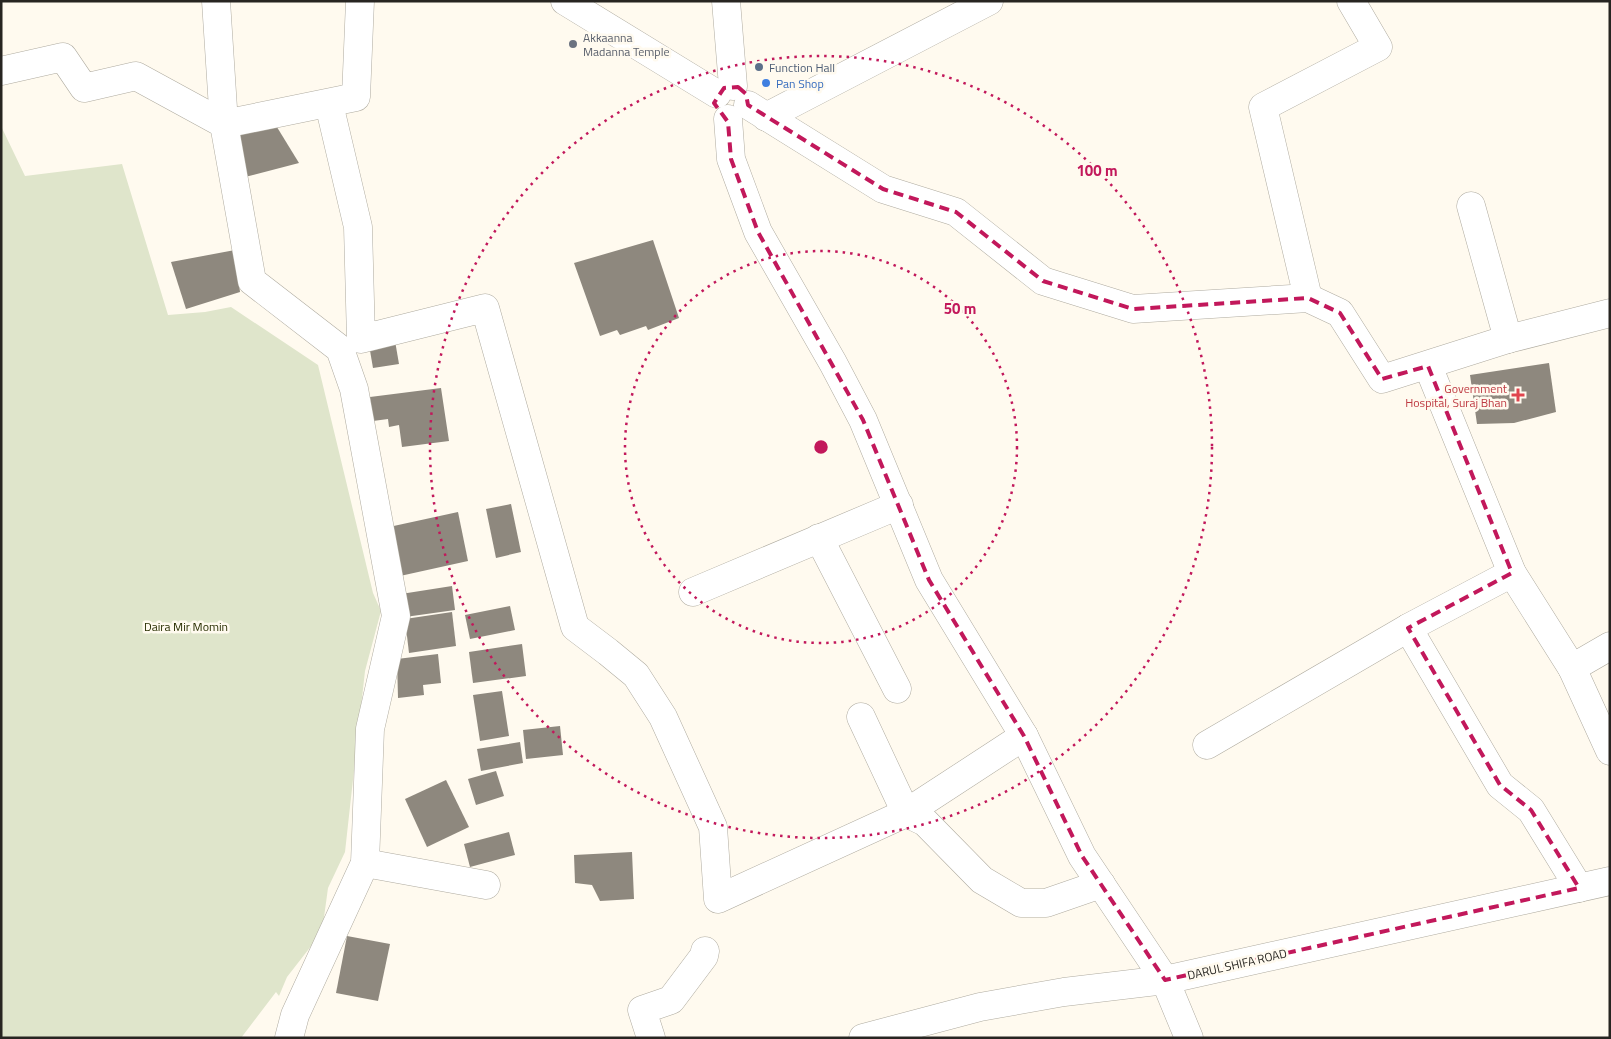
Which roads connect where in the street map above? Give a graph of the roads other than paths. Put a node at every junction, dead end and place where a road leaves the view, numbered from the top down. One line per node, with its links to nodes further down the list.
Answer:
1 (216, 1): 10 (main road)
2 (360, 1): 8 (main road)
3 (565, 1): 9 (main road)
4 (726, 1): 9 (main road)
5 (989, 1): 9 (main road)
6 (1351, 1): 12 (main road)
7 (1, 71): 10 (main road)
8 (329, 104): 10 (main road); 15 (main road)
9 (738, 104): 12 (main road); 17 (main road)
10 (224, 124): 15 (main road)
11 (1471, 206): 14 (main road)
12 (1308, 298): 16 (main road)
13 (1610, 313): 14 (main road)
14 (1508, 339): 16 (main road)
15 (350, 344): 29 (main road); 30 (main road)
16 (1428, 366): 19 (main road)
17 (899, 505): 18 (main road); 26 (main road)
18 (819, 538): 20 (main road); 24 (main road)
19 (1512, 573): 21 (main road); 23 (main road)
20 (693, 592)
21 (1408, 628): 27 (main road); 34 (main road)
22 (1610, 646): 23 (main road)
23 (1572, 668): 28 (main road)
24 (897, 689)
25 (862, 717): 29 (main road)
26 (1024, 736): 29 (main road); 32 (main road)
27 (1207, 744)
28 (1610, 751)
29 (906, 814): 32 (main road)
30 (365, 863): 33 (main road); 38 (main road)
31 (1610, 881): 34 (main road, DARUL SHIFA ROAD)
32 (1101, 884): 36 (main road)
33 (486, 885)
34 (1579, 888): 36 (main road, DARUL SHIFA ROAD)
35 (705, 951): 39 (main road)
36 (1165, 980): 37 (main road, DARUL SHIFA ROAD); 41 (main road)
37 (896, 1034): 40 (main road, DARUL SHIFA ROAD)
38 (289, 1038)
39 (652, 1038)
40 (863, 1038)
41 (1189, 1038)

